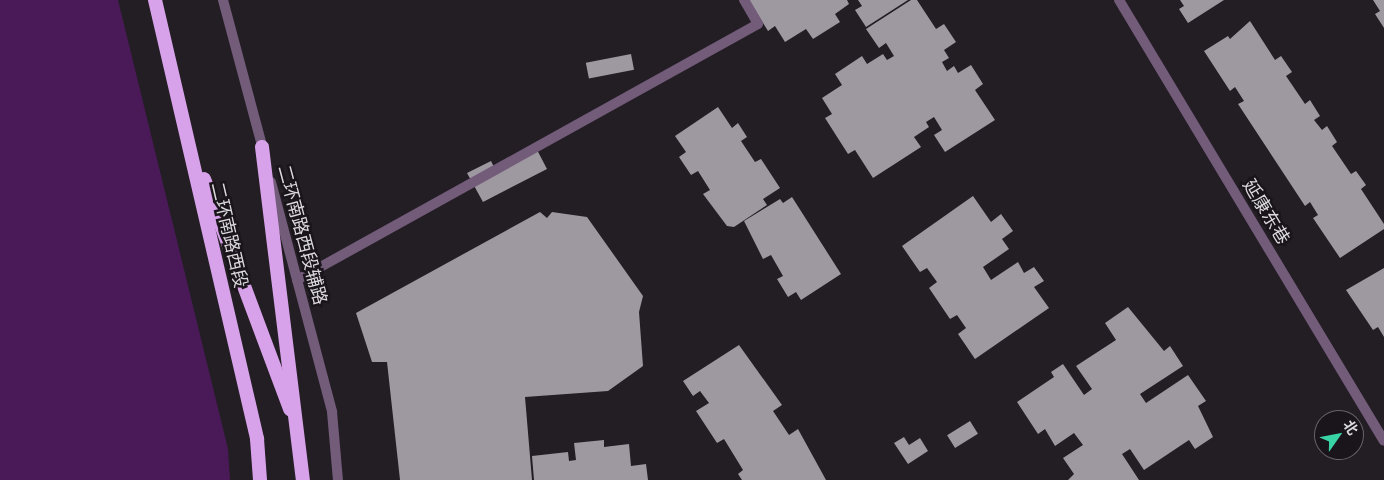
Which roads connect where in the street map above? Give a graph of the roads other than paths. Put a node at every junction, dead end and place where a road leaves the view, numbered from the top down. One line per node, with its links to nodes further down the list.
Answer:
1 (155, 0): 5 (highway, 二环南路西段)
2 (223, 0): 6 (street, 二环南路西段辅路)
3 (744, 0): 7 (street)
4 (1119, 0): 9 (street, 延康东巷)
5 (184, 126): 8 (highway); 10 (highway, 二环南路西段)
6 (262, 147): 7 (street, 二环南路西段辅路); 8 (highway)
7 (297, 280): 12 (street, 二环南路西段辅路)
8 (298, 431): 11 (highway)
9 (1384, 442)
10 (260, 480)
11 (303, 480)
12 (338, 480)

